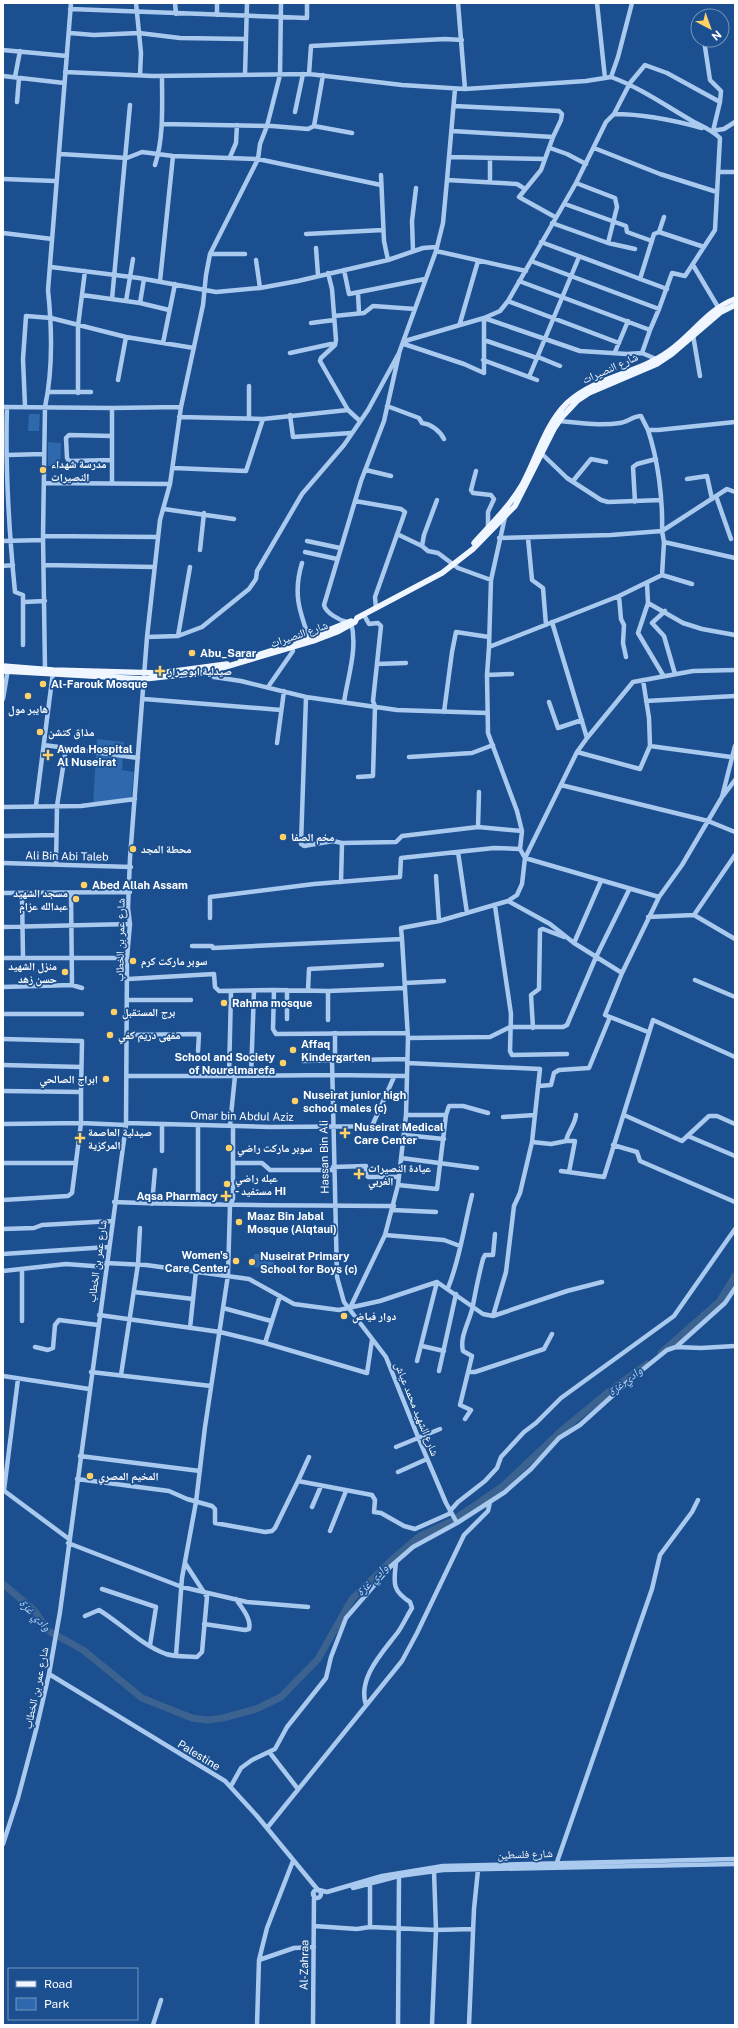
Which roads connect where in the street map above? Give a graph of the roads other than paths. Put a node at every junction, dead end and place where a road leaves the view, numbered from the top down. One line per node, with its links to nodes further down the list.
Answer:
1 (71, 3): 11 (street)
2 (136, 3): 12 (street)
3 (175, 3): 13 (street)
4 (217, 3): 14 (street)
5 (247, 3): 15 (street)
6 (281, 3): 16 (street, شارع عمر بن الخطاب)
7 (307, 3): 16 (street)
8 (458, 3): 20 (street)
9 (597, 3): 36 (street)
10 (632, 3): 35 (street)
11 (70, 9): 12 (street); 17 (street)
12 (136, 13): 13 (street); 18 (street)
13 (176, 14): 14 (street)
14 (217, 15): 15 (street)
15 (246, 16): 16 (street); 19 (street)
16 (280, 17): 30 (street, شارع عمر بن الخطاب)
17 (70, 33): 18 (street); 24 (street)
18 (139, 33): 19 (street); 28 (street)
19 (245, 39): 29 (street)
20 (462, 40): 27 (street); 40 (street)
21 (705, 48): 42 (street)
22 (3, 50): 23 (street)
23 (20, 51): 24 (street); 34 (street)
24 (66, 56): 25 (street)
25 (65, 72): 28 (street); 37 (street)
26 (303, 74): 27 (street); 30 (street); 45 (street)
27 (309, 74): 31 (street)
28 (140, 75): 33 (street)
29 (245, 75): 30 (street); 33 (street)
30 (280, 75): 50 (street, شارع عمر بن الخطاب)
31 (323, 75): 39 (street); 51 (street)
32 (3, 76): 34 (street)
33 (162, 76): 48 (street)
34 (17, 77): 37 (street); 41 (street)
35 (611, 77): 36 (street); 38 (street)
36 (605, 78): 40 (street)
37 (64, 83): 59 (street)
38 (630, 83): 42 (street); 46 (street); 53 (street)
39 (455, 88): 40 (street); 44 (street)
40 (465, 89)
41 (17, 102)
42 (720, 102): 53 (street)
43 (130, 104): 63 (street)
44 (454, 106): 52 (street); 55 (street)
45 (294, 112)
46 (614, 114): 53 (street); 57 (street)
47 (735, 122): 53 (street)
48 (162, 124): 49 (street); 58 (street)
49 (236, 125): 50 (street); 61 (street)
50 (268, 126): 51 (street); 65 (street, شارع عمر بن الخطاب)
51 (314, 126): 54 (street)
52 (452, 131): 55 (street); 62 (street)
53 (713, 131): 69 (street)
54 (352, 133)
55 (553, 137): 56 (street)
56 (550, 148): 66 (street); 67 (street)
57 (594, 148): 67 (street); 80 (street)
58 (159, 153): 60 (street); 63 (street); 68 (street)
59 (60, 154): 63 (street); 74 (street)
60 (173, 156): 61 (street); 121 (street)
61 (230, 157): 65 (street)
62 (450, 157): 64 (street); 73 (street)
63 (127, 158): 113 (street)
64 (490, 158): 66 (street); 75 (street)
65 (258, 159): 77 (street); 99 (street, شارع عمر بن الخطاب)
66 (544, 159): 79 (street)
67 (586, 164): 76 (street)
68 (155, 165)
69 (719, 172): 70 (street); 80 (street)
70 (735, 172)
71 (380, 175): 77 (street)
72 (3, 179): 74 (street)
73 (447, 180): 75 (street); 96 (street)
74 (55, 181): 90 (street)
75 (490, 182): 79 (street)
76 (576, 183): 81 (street); 84 (street)
77 (381, 186): 86 (street)
78 (416, 188): 98 (street)
79 (525, 189): 83 (street)
80 (717, 192): 94 (street)
81 (565, 204): 83 (street); 84 (street)
82 (664, 217): 87 (street)
83 (555, 218): 85 (street)
84 (614, 222): 91 (street); 93 (street)
85 (552, 223): 92 (street); 93 (street)
86 (383, 230): 89 (street); 104 (street)
87 (659, 232): 91 (street); 94 (street)
88 (3, 233): 90 (street)
89 (306, 234)
90 (52, 239): 108 (street)
91 (652, 241): 119 (street)
92 (541, 242): 101 (street); 106 (street)
93 (608, 243): 97 (street)
94 (704, 247): 107 (street)
95 (316, 248): 114 (street)
96 (436, 249): 98 (street); 105 (street); 118 (street)
97 (635, 249)
98 (413, 251): 104 (street)
99 (210, 254): 100 (street); 124 (street, شارع عمر بن الخطاب)
100 (244, 254)
101 (579, 257): 116 (street); 119 (street)
102 (133, 259): 115 (street)
103 (256, 260): 123 (street)
104 (388, 260): 109 (street)
105 (478, 261): 111 (street); 146 (street)
106 (531, 261): 111 (street); 116 (street)
107 (693, 265): 125 (street); 135 (street)
108 (51, 267): 110 (street); 140 (street)
109 (344, 270): 112 (street); 126 (street)
110 (85, 271): 113 (street); 127 (street)
111 (526, 271): 120 (street)
112 (328, 273): 114 (street); 141 (street)
113 (116, 274): 115 (street); 130 (street)
114 (318, 276): 123 (street)
115 (130, 277): 117 (street); 131 (street)
116 (570, 277): 128 (street); 137 (street)
117 (144, 279): 121 (street); 133 (street)
118 (425, 279): 126 (street); 136 (street)
119 (640, 280): 125 (street)
120 (519, 281): 128 (street); 132 (street)
121 (160, 282): 122 (street)
122 (175, 284): 124 (street); 138 (street)
123 (260, 288): 124 (street)
124 (204, 289): 157 (street, شارع عمر بن الخطاب)
125 (667, 289): 137 (street)
126 (358, 293): 139 (street)
127 (82, 295): 130 (street); 147 (street)
128 (561, 297): 143 (street); 144 (street)
129 (735, 299): 135 (main road, شارع النصيرات)
130 (112, 300): 131 (street)
131 (126, 301): 133 (street)
132 (508, 301): 142 (street); 143 (street)
133 (140, 303): 138 (street)
134 (735, 305): 149 (main road, شارع النصيرات)
135 (718, 307): 163 (main road, شارع النصيرات)
136 (415, 309): 139 (street); 153 (street)
137 (659, 309): 148 (street)
138 (169, 310): 154 (street)
139 (359, 313): 141 (street)
140 (51, 318): 147 (street); 171 (street); 174 (street)
141 (334, 318): 145 (street); 156 (street)
142 (484, 318): 146 (street); 151 (street); 152 (street)
143 (553, 318): 151 (street); 155 (street)
144 (628, 321): 148 (street); 155 (street)
145 (311, 323)
146 (460, 323): 153 (street)
147 (78, 326): 150 (street); 173 (street)
148 (650, 330): 161 (street)
149 (693, 335): 166 (street); 186 (main road, شارع النصيرات)
150 (126, 337): 154 (street); 168 (street)
151 (544, 339): 158 (street); 162 (street)
152 (484, 340): 162 (street); 164 (street)
153 (404, 342): 160 (street); 164 (street)
154 (163, 343): 157 (street)
155 (619, 343): 158 (street)
156 (335, 345): 159 (street); 180 (street)
157 (194, 348): 178 (street, شارع عمر بن الخطاب)
158 (616, 352): 161 (street)
159 (290, 353)
160 (399, 353): 175 (street); 185 (street)
161 (642, 353): 163 (street)
162 (537, 358): 165 (street); 167 (street)
163 (656, 359): 220 (main road, شارع النصيرات)
164 (483, 360): 167 (street)
165 (560, 366)
166 (700, 376)
167 (529, 377): 169 (street)
168 (118, 380)
169 (537, 380)
170 (249, 386): 183 (street)
171 (48, 392): 173 (street); 177 (street)
172 (91, 392): 173 (street)
173 (78, 393)
174 (25, 406): 176 (street); 177 (street)
175 (387, 406): 192 (street); 201 (street)
176 (5, 407): 191 (street)
177 (44, 407): 179 (street); 193 (street)
178 (181, 407): 179 (street); 182 (street, شارع عمر بن الخطاب)
179 (112, 408): 190 (street)
180 (348, 410): 181 (street); 185 (street)
181 (290, 415): 184 (street); 189 (street)
182 (179, 417): 183 (street); 199 (street, شارع عمر بن الخطاب)
183 (248, 418): 184 (street)
184 (263, 419): 199 (street)
185 (360, 420): 189 (street)
186 (559, 421): 188 (street); 194 (main road, شارع النصيرات)
187 (735, 422): 188 (street)
188 (648, 430): 196 (street)
189 (351, 433): 261 (street)
190 (112, 436): 197 (street); 197 (street)
191 (5, 438): 195 (street)
192 (444, 439)
193 (44, 454): 195 (street); 206 (street)
194 (542, 454): 205 (street); 218 (main road, شارع النصيرات)
195 (7, 455): 200 (street)
196 (656, 459): 213 (street); 215 (street)
197 (112, 460): 207 (street)
198 (606, 462): 205 (street)
199 (173, 468): 208 (street, شارع عمر بن الخطاب)
200 (5, 469): 210 (street)
201 (366, 470): 203 (street); 214 (street)
202 (476, 471): 220 (street)
203 (391, 476)
204 (687, 479): 211 (street)
205 (573, 481): 215 (street)
206 (44, 483): 207 (street); 224 (street)
207 (112, 483): 208 (street)
208 (170, 484): 216 (street, شارع عمر بن الخطاب)
209 (735, 492): 211 (street)
210 (6, 496): 228 (street)
211 (714, 498): 221 (street); 227 (street)
212 (437, 500): 232 (street)
213 (661, 500): 215 (street); 221 (street)
214 (356, 501): 222 (street); 233 (street)
215 (635, 502)
216 (164, 509): 217 (street); 223 (street, شارع عمر بن الخطاب)
217 (204, 513): 219 (street); 234 (street)
218 (505, 517): 225 (street); 236 (main road, شارع النصيرات)
219 (234, 519)
220 (488, 528): 236 (main road, شارع النصيرات)
221 (662, 531): 226 (street); 231 (street)
222 (397, 534): 232 (street); 254 (street)
223 (157, 537): 224 (street); 244 (street, شارع عمر بن الخطاب)
224 (43, 538): 228 (street); 241 (street)
225 (500, 538): 226 (street); 247 (street)
226 (528, 538): 259 (street)
227 (731, 539)
228 (12, 540): 229 (street); 240 (street)
229 (3, 541)
230 (307, 541): 233 (street)
231 (664, 542): 237 (street); 246 (street)
232 (422, 546): 242 (street)
233 (340, 548): 238 (street)
234 (200, 550)
235 (305, 552): 238 (street)
236 (463, 558): 242 (main road, شارع النصيرات)
237 (735, 558)
238 (337, 559): 257 (street)
239 (302, 563): 264 (street)
240 (13, 565): 243 (street); 252 (street)
241 (44, 565): 244 (street); 251 (street)
242 (454, 565): 247 (street); 254 (main road, شارع النصيرات)
243 (3, 566)
244 (154, 566): 262 (street, شارع عمر بن الخطاب)
245 (190, 567): 261 (street)
246 (662, 575): 248 (street); 249 (street)
247 (491, 580): 263 (street)
248 (647, 583): 250 (street); 253 (street)
249 (692, 584)
250 (619, 596): 258 (street); 268 (street)
251 (45, 600): 252 (street); 272 (street)
252 (24, 602): 265 (street)
253 (648, 603): 255 (street); 280 (street)
254 (376, 608): 256 (main road, شارع النصيرات)
255 (665, 611): 260 (street); 277 (street)
256 (364, 615): 257 (main road, شارع النصيرات); 270 (street)
257 (350, 622): 264 (main road); 266 (main road, شارع النصيرات); 288 (street)
258 (552, 622): 259 (street); 295 (street)
259 (546, 625): 267 (street)
260 (735, 634)
261 (178, 636): 262 (street)
262 (148, 637): 279 (street, شارع عمر بن الخطاب)
263 (489, 637): 267 (street); 293 (street)
264 (309, 638): 266 (main road)
265 (23, 645)
266 (292, 646): 274 (main road); 282 (street)
267 (489, 647): 278 (street)
268 (626, 657)
269 (406, 663): 270 (street)
270 (377, 664): 291 (street)
271 (6, 668): 272 (main road); 275 (main road); 286 (street)
272 (45, 669): 275 (main road)
273 (735, 670): 277 (street)
274 (202, 671): 279 (main road); 282 (street)
275 (53, 672): 279 (main road); 299 (street)
276 (512, 674): 278 (street)
277 (675, 674): 280 (street)
278 (487, 675): 294 (street)
279 (144, 676): 287 (street, شارع عمر بن الخطاب)
280 (663, 676): 281 (street)
281 (643, 680): 290 (street); 296 (street)
282 (268, 687): 283 (street)
283 (284, 691): 285 (street); 292 (street)
284 (735, 696): 290 (street)
285 (306, 697): 288 (street); 322 (street)
286 (3, 699)
287 (144, 699): 292 (street); 306 (street, شارع عمر بن الخطاب)
288 (344, 702): 291 (street)
289 (549, 702): 295 (street)
290 (646, 702): 300 (street)
291 (375, 706): 293 (street); 307 (street)
292 (281, 710): 297 (street)
293 (444, 712): 294 (street)
294 (487, 713): 298 (street)
295 (582, 720): 296 (street)
296 (587, 738): 303 (street)
297 (278, 743)
298 (493, 744): 304 (street); 318 (street)
299 (44, 745): 302 (street); 313 (street)
300 (650, 746): 303 (street); 305 (street)
301 (735, 746): 305 (street)
302 (66, 748): 306 (street); 314 (street)
303 (577, 752): 309 (street)
304 (410, 757)
305 (731, 757): 311 (street)
306 (138, 758): 312 (street, شارع عمر بن الخطاب)
307 (358, 777)
308 (735, 780): 311 (street)
309 (561, 786): 316 (street); 326 (street)
310 (479, 792): 317 (street)
311 (722, 797): 316 (street)
312 (135, 799): 314 (street); 329 (street, شارع عمر بن الخطاب)
313 (36, 805): 314 (street); 315 (street)
314 (58, 806): 320 (street)
315 (3, 807)
316 (708, 821): 319 (street); 338 (street)
317 (478, 827): 318 (street); 322 (street)
318 (522, 832): 323 (street)
319 (735, 832)
320 (56, 835): 321 (street); 328 (street)
321 (3, 836)
322 (342, 842): 332 (street)
323 (520, 849): 324 (street); 326 (street)
324 (458, 852): 332 (street); 341 (street)
325 (735, 855): 342 (street)
326 (525, 858): 331 (street); 339 (street)
327 (3, 864): 328 (street, Ali Bin Abi Taleb)
328 (56, 865): 329 (street, Ali Bin Abi Taleb)
329 (131, 867): 334 (street, شارع عمر بن الخطاب)
330 (436, 876): 345 (street)
331 (601, 881): 333 (street); 353 (street)
332 (341, 882): 344 (street)
333 (629, 890): 338 (street); 355 (street)
334 (130, 892): 337 (street); 346 (street, شارع عمر بن الخطاب)
335 (3, 893): 336 (street)
336 (22, 893): 337 (street); 348 (street)
337 (71, 893): 347 (street)
338 (659, 897): 343 (street)
339 (508, 901): 340 (street); 350 (street)
340 (495, 906): 341 (street); 383 (street)
341 (467, 913): 345 (street)
342 (694, 915): 343 (street); 352 (street)
343 (648, 917): 361 (street)
344 (210, 918)
345 (439, 921): 351 (street)
346 (130, 924): 347 (street); 359 (street, شارع عمر بن الخطاب)
347 (71, 925): 348 (street); 358 (street)
348 (22, 926): 349 (street); 357 (street)
349 (3, 927)
350 (567, 938): 353 (street); 384 (street)
351 (402, 939): 354 (street); 366 (street)
352 (735, 939)
353 (574, 943): 355 (street)
354 (192, 946)
355 (596, 957): 361 (street); 384 (street)
356 (3, 958): 357 (street)
357 (23, 958): 358 (street)
358 (72, 958): 359 (street); 365 (street)
359 (127, 958): 362 (street, شارع عمر بن الخطاب)
360 (382, 965): 372 (street)
361 (622, 973): 380 (street)
362 (128, 979): 374 (street); 376 (street, شارع عمر بن الخطاب)
363 (695, 980): 375 (street)
364 (444, 981): 366 (street)
365 (72, 985): 367 (street); 368 (street)
366 (405, 986): 373 (street); 387 (street)
367 (3, 987)
368 (82, 988)
369 (254, 990): 370 (street); 374 (street); 402 (street)
370 (274, 990): 371 (street); 386 (street)
371 (287, 990): 372 (street); 381 (street)
372 (308, 990): 373 (street)
373 (328, 991): 382 (street)
374 (231, 992): 401 (street)
375 (735, 997)
376 (128, 1000): 377 (street); 388 (street, شارع عمر بن الخطاب)
377 (192, 1000)
378 (3, 1014): 379 (street)
379 (82, 1014)
380 (610, 1017): 385 (street); 405 (street)
381 (287, 1019)
382 (328, 1020)
383 (510, 1027): 384 (street); 389 (street); 392 (street)
384 (532, 1028)
385 (648, 1032): 393 (street); 413 (street)
386 (335, 1033): 387 (street); 394 (street, Hassan Bin Ali)
387 (406, 1033): 389 (street)
388 (127, 1034): 391 (street); 400 (street, شارع عمر بن الخطاب)
389 (408, 1038): 396 (street)
390 (3, 1039): 398 (street)
391 (198, 1051)
392 (567, 1054)
393 (735, 1057)
394 (333, 1060): 395 (street); 396 (street); 399 (street, Hassan Bin Ali)
395 (303, 1061)
396 (407, 1061): 403 (street); 405 (street)
397 (3, 1065): 398 (street)
398 (81, 1067): 407 (street)
399 (332, 1074): 402 (street); 404 (street); 422 (street, Hassan Bin Ali)
400 (128, 1076): 401 (street); 417 (street, شارع عمر بن الخطاب)
401 (232, 1076): 402 (street); 421 (street)
402 (251, 1076)
403 (406, 1076): 404 (street); 409 (street)
404 (394, 1077): 423 (street)
405 (539, 1086): 411 (street)
406 (3, 1091): 407 (street)
407 (81, 1092): 415 (street)
408 (488, 1113): 410 (street)
409 (406, 1115): 410 (street); 424 (street)
410 (446, 1115): 427 (street)
411 (535, 1115): 414 (street); 429 (street)
412 (576, 1115): 428 (street)
413 (624, 1115): 426 (street); 430 (street)
414 (502, 1117)
415 (81, 1123): 416 (street, Omar bin Abdul Aziz); 417 (street, Omar bin Abdul Aziz); 436 (street)
416 (3, 1124)
417 (126, 1124): 418 (street, Omar bin Abdul Aziz); 447 (street, شارع عمر بن الخطاب)
418 (162, 1124): 420 (street, Omar bin Abdul Aziz); 431 (street)
419 (735, 1124): 426 (street)
420 (198, 1125): 421 (street, Omar bin Abdul Aziz); 450 (street)
421 (232, 1126): 422 (street, Omar bin Abdul Aziz); 437 (street)
422 (333, 1126): 423 (street, Omar bin Abdul Aziz); 439 (street, Hassan Bin Ali)
423 (372, 1126): 424 (street, Omar bin Abdul Aziz)
424 (405, 1126): 425 (street)
425 (404, 1135): 427 (street); 433 (street)
426 (688, 1136): 432 (street)
427 (444, 1139): 434 (street)
428 (566, 1141): 429 (street); 442 (street)
429 (532, 1142): 482 (street)
430 (613, 1145): 442 (street); 448 (street)
431 (162, 1151)
432 (735, 1156)
433 (401, 1158): 434 (street); 443 (street)
434 (441, 1162): 438 (street); 444 (street)
435 (3, 1163): 436 (street)
436 (76, 1163): 446 (street)
437 (233, 1163): 439 (street); 451 (street)
438 (477, 1168)
439 (333, 1169): 443 (street); 452 (street, Hassan Bin Ali)
440 (155, 1170): 449 (street)
441 (561, 1171): 442 (street)
442 (569, 1172)
443 (399, 1177): 444 (street)
444 (398, 1185): 453 (street)
445 (472, 1195): 462 (street)
446 (3, 1200)
447 (114, 1202): 449 (street); 455 (street, شارع عمر بن الخطاب)
448 (735, 1202)
449 (152, 1204): 450 (street)
450 (198, 1204): 451 (street)
451 (230, 1205): 452 (street); 469 (street)
452 (334, 1205): 453 (street); 480 (street, Hassan Bin Ali)
453 (393, 1208): 454 (street); 460 (street)
454 (436, 1212)
455 (112, 1221): 457 (street); 461 (street, شارع عمر بن الخطاب)
456 (140, 1228): 464 (street)
457 (3, 1229)
458 (735, 1229): 524 (street)
459 (494, 1234): 478 (street)
460 (385, 1235): 462 (street); 480 (street)
461 (108, 1246): 463 (street); 465 (street, شارع عمر بن الخطاب)
462 (460, 1246): 472 (street)
463 (3, 1254)
464 (138, 1264): 465 (street); 468 (street); 474 (street)
465 (106, 1265): 466 (street); 481 (street, شارع عمر بن الخطاب)
466 (22, 1270): 467 (street); 484 (street)
467 (3, 1271)
468 (196, 1271): 469 (street); 477 (street)
469 (228, 1275): 476 (street); 479 (street)
470 (437, 1282): 472 (street); 480 (street); 492 (street)
471 (602, 1282): 482 (street)
472 (448, 1288): 475 (street)
473 (735, 1288): 493 (street)
474 (134, 1292): 477 (street); 483 (street)
475 (456, 1294): 478 (street); 496 (street)
476 (280, 1296): 480 (street); 485 (street)
477 (193, 1299): 487 (street)
478 (473, 1306): 482 (street); 500 (street)
479 (223, 1308): 485 (street); 488 (street)
480 (350, 1308): 490 (street, شارع الشهيد محمد عياش)
481 (99, 1315): 483 (street); 486 (street, شارع عمر بن الخطاب)
482 (493, 1316)
483 (130, 1319): 487 (street); 501 (street)
484 (22, 1321)
485 (271, 1321): 491 (street)
486 (98, 1325): 495 (street); 499 (street, شارع عمر بن الخطاب)
487 (190, 1328): 488 (street)
488 (220, 1332): 491 (street); 504 (street)
489 (552, 1334): 500 (street)
490 (372, 1340): 491 (street); 508 (street, شارع الشهيد محمد عياش)
491 (265, 1343)
492 (422, 1346): 496 (street); 497 (street)
493 (676, 1346): 494 (street); 522 (street)
494 (735, 1346)
495 (35, 1347)
496 (444, 1350): 498 (street)
497 (418, 1361)
498 (439, 1371)
499 (91, 1372): 501 (street); 505 (street, شارع عمر بن الخطاب)
500 (469, 1372): 506 (street)
501 (121, 1375): 504 (street)
502 (3, 1376): 503 (street)
503 (18, 1379): 505 (street); 518 (street)
504 (211, 1386): 513 (street)
505 (89, 1389): 510 (street, شارع عمر بن الخطاب)
506 (465, 1419)
507 (440, 1429): 508 (street)
508 (418, 1437): 509 (street); 512 (street, شارع الشهيد محمد عياش)
509 (396, 1447)
510 (80, 1456): 513 (street); 515 (street, شارع عمر بن الخطاب)
511 (309, 1457): 516 (street)
512 (427, 1459): 514 (street); 524 (street, شارع الشهيد محمد عياش)
513 (200, 1471): 521 (street)
514 (398, 1472)
515 (77, 1479): 521 (street); 526 (street, شارع عمر بن الخطاب)
516 (298, 1481): 517 (street); 521 (street)
517 (321, 1486): 519 (street); 523 (street)
518 (3, 1490): 526 (street)
519 (346, 1491): 524 (street); 525 (street)
520 (698, 1500): 547 (street)
521 (196, 1502): 528 (street)
522 (490, 1502): 524 (street); 539 (street)
523 (312, 1507)
524 (453, 1517): 527 (street)
525 (330, 1531)
526 (68, 1541): 529 (street); 538 (street, شارع عمر بن الخطاب)
527 (396, 1562): 539 (street); 541 (street)
528 (185, 1563): 529 (street); 531 (street)
529 (182, 1587): 531 (street); 537 (street)
530 (102, 1590): 536 (street)
531 (204, 1592): 532 (street); 535 (street)
532 (236, 1599): 533 (street); 535 (street)
533 (308, 1607)
534 (85, 1616): 536 (street)
535 (204, 1624): 537 (street)
536 (150, 1645): 537 (street)
537 (176, 1655)
538 (49, 1674): 541 (street, Palestine); 544 (street, شارع عمر بن الخطاب)
539 (366, 1705): 542 (street)
540 (270, 1753): 542 (street)
541 (231, 1786): 543 (street, Palestine)
542 (298, 1789): 543 (street)
543 (267, 1828): 546 (street, Palestine)
544 (3, 1844)
545 (735, 1859): 547 (street, شارع فلسطين)
546 (293, 1861): 553 (street, Palestine); 562 (street)
547 (557, 1862): 553 (street, شارع فلسطين)
548 (735, 1864): 549 (street, شارع فلسطين)
549 (478, 1870): 550 (street); 559 (street)
550 (434, 1871): 551 (street); 560 (street)
551 (399, 1876): 552 (street); 558 (street)
552 (370, 1884): 554 (street); 557 (street)
553 (316, 1892): 554 (street); 555 (street, Al-Zahraa)
554 (320, 1897): 555 (street, Al-Zahraa)
555 (315, 1906): 556 (street, Al-Zahraa)
556 (314, 1926): 557 (street); 561 (street, Al-Zahraa)
557 (370, 1926): 558 (street)
558 (398, 1927): 560 (street); 567 (street)
559 (473, 1929): 560 (street); 569 (street)
560 (436, 1930): 568 (street)
561 (314, 1947): 562 (street); 566 (street, Al-Zahraa)
562 (259, 1960): 565 (street)
563 (161, 2000): 564 (street)
564 (152, 2025)
565 (257, 2025)
566 (312, 2025)
567 (398, 2025)
568 (432, 2025)
569 (469, 2025)

